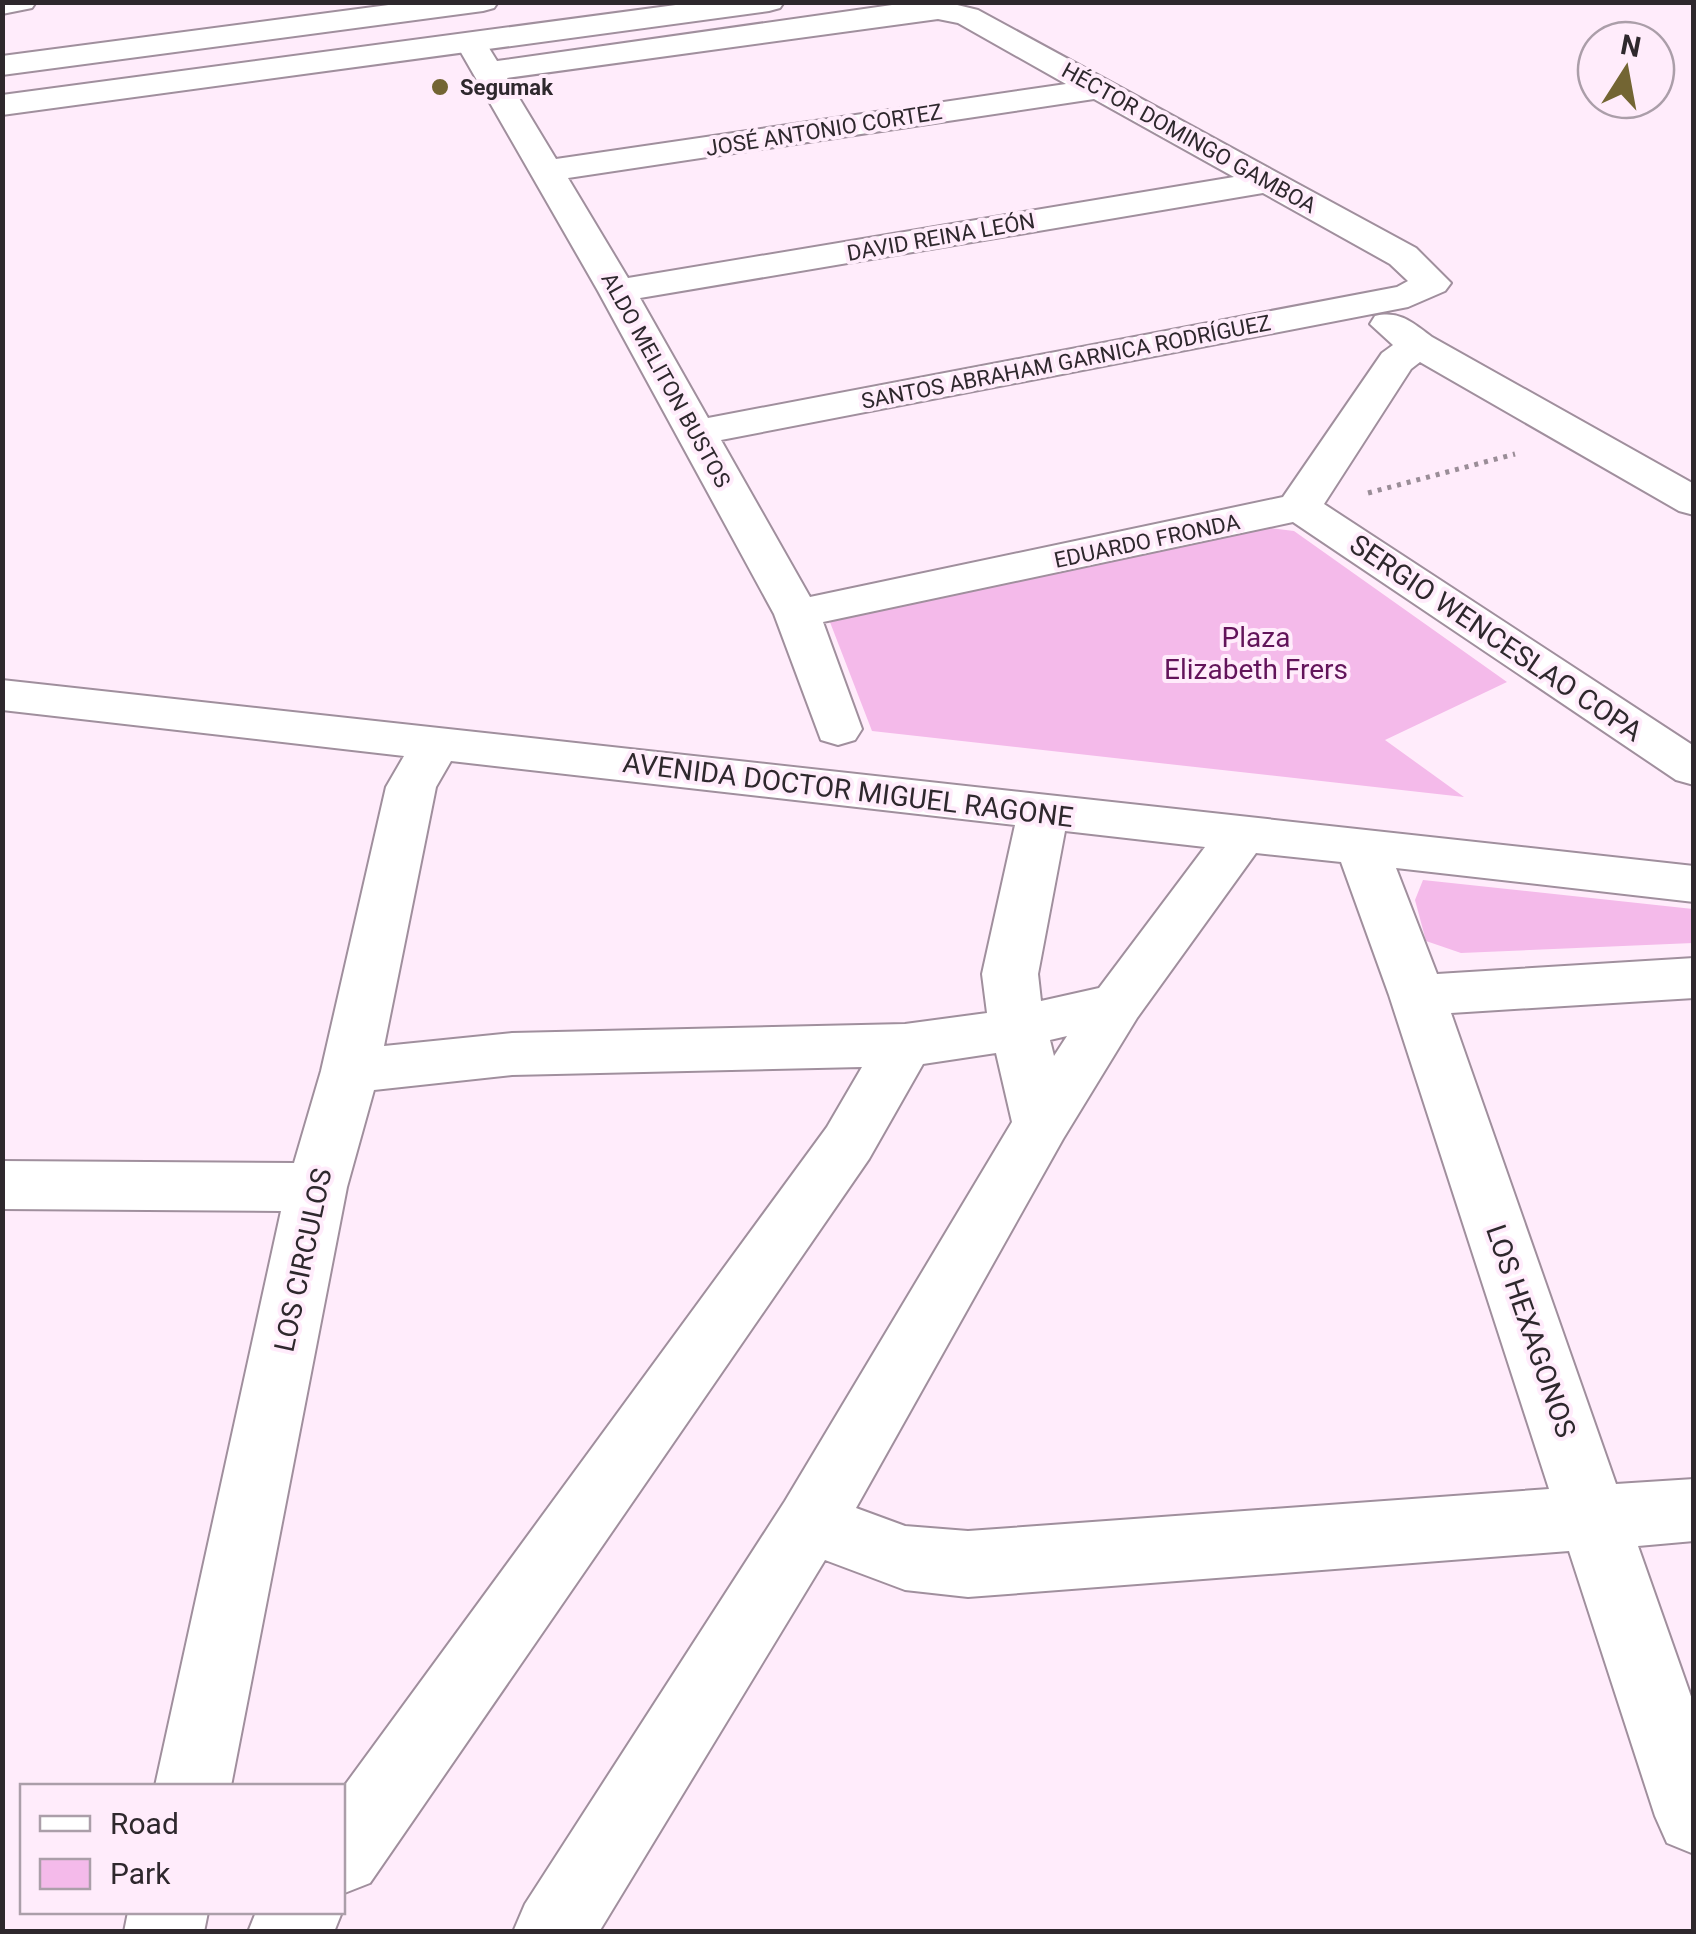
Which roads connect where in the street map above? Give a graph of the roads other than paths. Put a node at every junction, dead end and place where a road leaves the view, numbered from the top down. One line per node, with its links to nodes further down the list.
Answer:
1 (21, 2): 5 (main road)
2 (352, 2): 6 (main road)
3 (483, 2): 8 (main road)
4 (769, 2): 7 (main road)
5 (2, 5)
6 (2, 48)
7 (480, 56): 9 (main road, HÉCTOR DOMINGO GAMBOA); 10 (main road); 11 (main road, ALDO MELITON BUSTOS)
8 (2, 66)
9 (1101, 88): 11 (main road, JOSÉ ANTONIO CORTEZ); 12 (main road, HÉCTOR DOMINGO GAMBOA)
10 (2, 105)
11 (546, 171): 14 (main road, ALDO MELITON BUSTOS)
12 (1266, 182): 13 (main road, HÉCTOR DOMINGO GAMBOA); 14 (main road, DAVID REINA LEÓN)
13 (1432, 283): 15 (main road, SANTOS ABRAHAM GARNICA RODRÍGUEZ)
14 (617, 291): 17 (main road, ALDO MELITON BUSTOS)
15 (1363, 305): 16 (main road); 17 (main road, SANTOS ABRAHAM GARNICA RODRÍGUEZ)
16 (1418, 345): 18 (main road); 19 (main road)
17 (696, 433): 20 (main road, ALDO MELITON BUSTOS)
18 (1694, 502)
19 (1298, 506): 20 (main road, EDUARDO FRONDA); 24 (main road, SERGIO WENCESLAO COPA)
20 (797, 614): 22 (main road, ALDO MELITON BUSTOS)
21 (2, 695): 23 (main road, AVENIDA DOCTOR MIGUEL RAGONE)
22 (838, 729)
23 (437, 742): 25 (main road, AVENIDA DOCTOR MIGUEL RAGONE); 34 (main road, LOS CIRCULOS)
24 (1694, 769)
25 (1043, 813): 26 (main road, AVENIDA DOCTOR MIGUEL RAGONE); 32 (main road)
26 (1241, 836): 27 (main road, AVENIDA DOCTOR MIGUEL RAGONE); 31 (main road)
27 (1362, 848): 28 (main road, AVENIDA DOCTOR MIGUEL RAGONE); 30 (main road, LOS HEXAGONOS)
28 (1694, 884)
29 (1694, 978): 30 (main road)
30 (1417, 995): 39 (main road, LOS HEXAGONOS)
31 (1117, 1004): 32 (main road); 35 (main road)
32 (1018, 1027): 33 (main road); 35 (main road)
33 (905, 1045): 34 (main road); 43 (main road)
34 (350, 1070): 37 (main road, LOS CIRCULOS)
35 (1042, 1123): 40 (main road)
36 (2, 1185): 37 (main road)
37 (316, 1186): 41 (main road, LOS CIRCULOS)
38 (1694, 1510): 39 (main road)
39 (1595, 1518): 40 (main road); 42 (main road, LOS HEXAGONOS)
40 (810, 1523): 44 (main road)
41 (193, 1784)
42 (1694, 1816)
43 (345, 1851)
44 (554, 1932)

